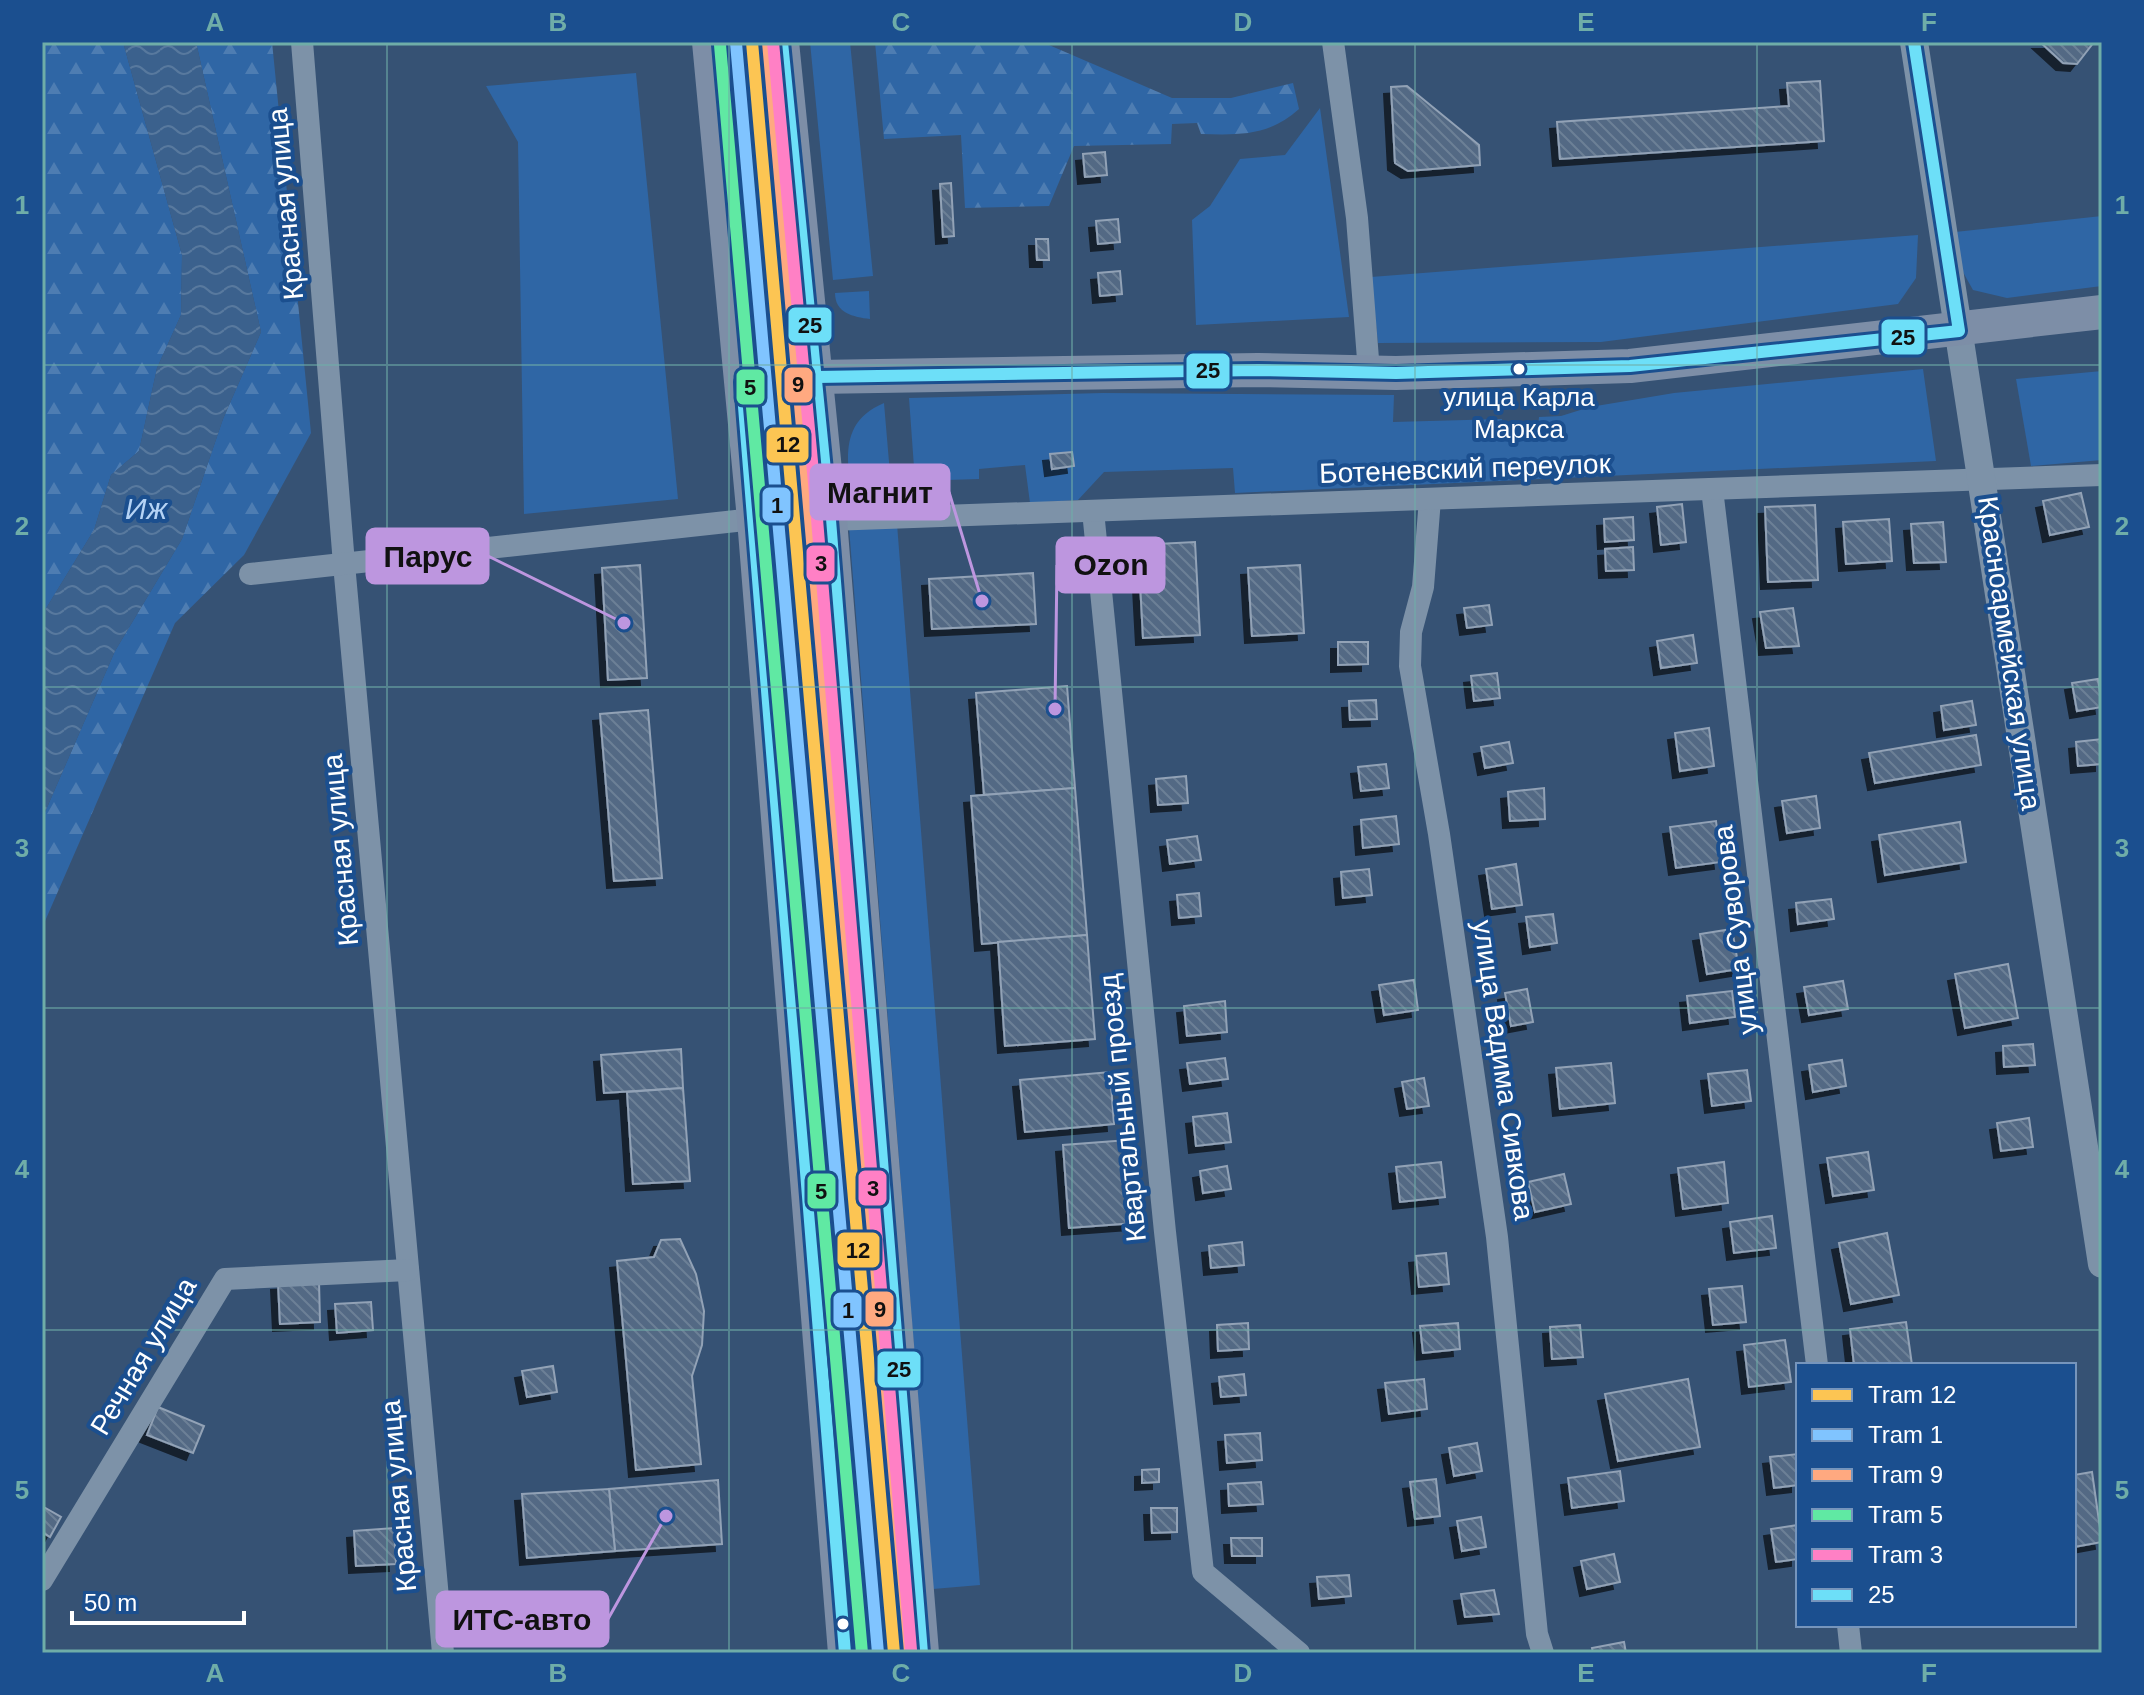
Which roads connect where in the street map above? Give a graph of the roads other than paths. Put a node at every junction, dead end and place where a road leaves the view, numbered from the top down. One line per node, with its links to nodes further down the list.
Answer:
1 (302, 42): 18 (street, Красная улица)
2 (709, 42): 10 (main road)
3 (782, 42): 9 (main road)
4 (1333, 42): 8 (street)
5 (1914, 42): 7 (street, Красноармейская улица)
6 (2102, 312): 7 (main road)
7 (1959, 331): 8 (main road); 12 (street, Красноармейская улица)
8 (1369, 372): 9 (main road)
9 (816, 377): 10 (main road); 17 (main road)
10 (742, 382): 16 (main road)
11 (2102, 475): 12 (street, Ботеневский переулок)
12 (1984, 480): 13 (street, Ботеневский переулок); 20 (street, Красноармейская улица)
13 (1712, 489): 14 (street, Ботеневский переулок); 23 (street, улица Суворова)
14 (1430, 499): 15 (street, Ботеневский переулок); 30 (street, улица Вадима Сивкова)
15 (1093, 511): 17 (street, Ботеневский переулок); 29 (street, Квартальный проезд)
16 (754, 519): 18 (street); 27 (main road)
17 (830, 520): 28 (main road)
18 (344, 564): 19 (street); 22 (street, Красная улица)
19 (250, 574)
20 (2094, 1171): 21 (street, Красноармейская улица)
21 (2102, 1264)
22 (408, 1270): 24 (street, Речная улица); 26 (street, Красная улица)
23 (1817, 1363)
24 (42, 1580)
25 (1848, 1627): 31 (street)
26 (443, 1653)
27 (845, 1653)
28 (922, 1653)
29 (1299, 1653)
30 (1543, 1653)
31 (1851, 1653)

